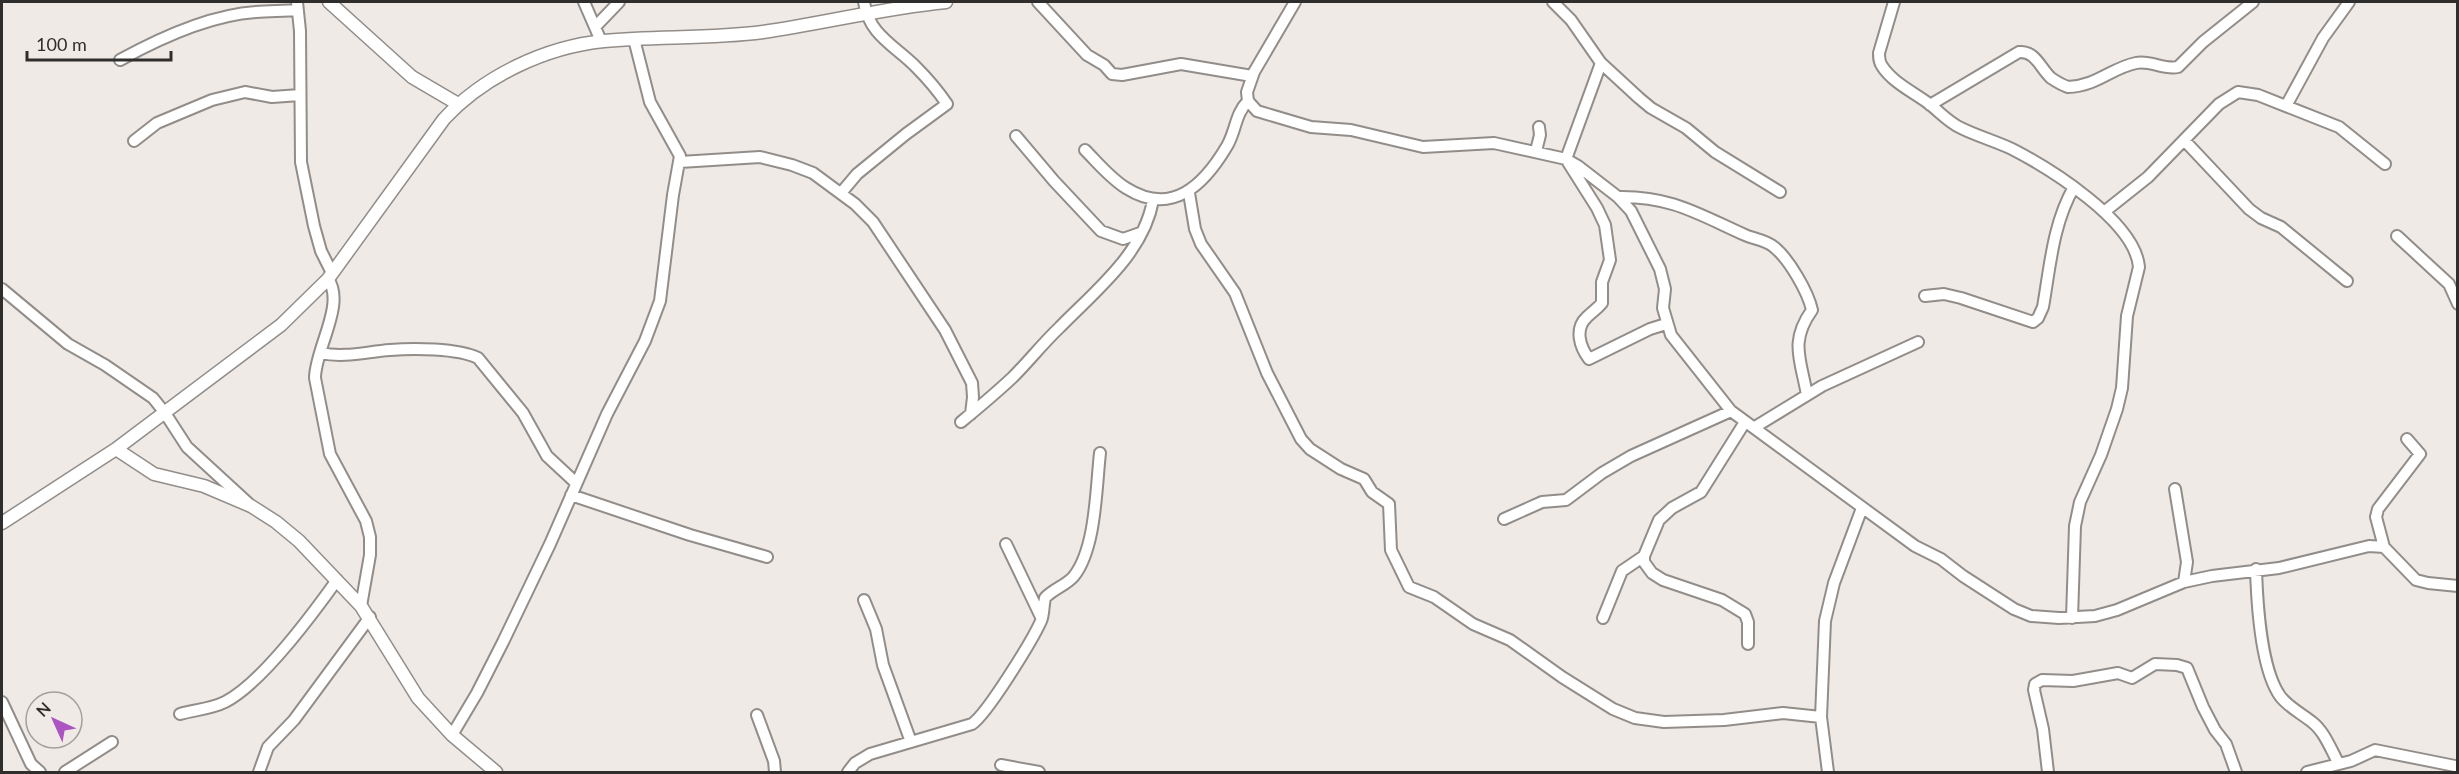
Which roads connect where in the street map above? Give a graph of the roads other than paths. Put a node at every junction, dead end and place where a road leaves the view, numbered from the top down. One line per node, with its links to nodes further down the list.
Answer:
1 (329, 2): 21 (street)
2 (584, 2): 13 (street)
3 (619, 2): 13 (street)
4 (946, 2): 12 (street)
5 (1038, 2): 18 (street)
6 (1295, 2): 18 (street)
7 (1553, 2): 17 (street)
8 (1894, 2): 22 (street)
9 (2253, 2): 22 (street)
10 (2349, 2): 23 (street)
11 (297, 6): 16 (street); 19 (street)
12 (865, 7): 14 (street); 35 (street)
13 (595, 27): 15 (street)
14 (634, 39): 15 (street); 31 (street)
15 (601, 41): 21 (street)
16 (120, 60)
17 (1601, 63): 30 (street); 34 (street)
18 (1252, 76): 20 (street)
19 (300, 95): 27 (street); 42 (street)
20 (1248, 101): 29 (street); 36 (street)
21 (458, 104): 42 (street)
22 (1930, 105): 33 (street)
23 (2286, 106): 26 (street); 32 (street)
24 (1539, 127): 29 (street)
25 (1016, 136): 40 (street)
26 (2184, 140): 39 (street); 43 (street)
27 (134, 141)
28 (1085, 150): 38 (street)
29 (1536, 151): 30 (street)
30 (1566, 159): 37 (street); 47 (street)
31 (680, 162): 35 (street); 59 (street)
32 (2385, 164)
33 (2074, 187): 39 (street); 45 (street)
34 (1780, 192)
35 (840, 193): 53 (street)
36 (1189, 193): 38 (street); 84 (street)
37 (1618, 197): 47 (street); 50 (street)
38 (1153, 200): 40 (street)
39 (2104, 212): 78 (street)
40 (1141, 233): 53 (street)
41 (2397, 236): 46 (street)
42 (330, 276): 49 (street); 52 (street)
43 (2346, 281)
44 (2, 289): 52 (street)
45 (1925, 296)
46 (2457, 304)
47 (1666, 324): 51 (street)
48 (1918, 342): 50 (street)
49 (320, 353): 59 (street); 75 (street)
50 (1808, 395): 55 (street)
51 (1731, 411): 55 (street); 64 (street)
52 (165, 412): 57 (street); 62 (street)
53 (971, 414): 54 (street)
54 (961, 422)
55 (1750, 425): 63 (street); 68 (street)
56 (2407, 439): 67 (street)
57 (116, 449): 62 (street); 65 (street)
58 (1100, 453): 79 (street)
59 (575, 482): 61 (street)
60 (2175, 489): 72 (street)
61 (571, 495): 69 (street); 85 (street)
62 (251, 506): 71 (street)
63 (1862, 508): 78 (street); 84 (street)
64 (1504, 519)
65 (2, 523)
66 (1006, 544): 79 (street)
67 (2384, 547): 70 (street); 73 (street)
68 (1644, 556): 77 (street); 80 (street)
69 (767, 557)
70 (2256, 569): 72 (street); 89 (street)
71 (337, 580): 75 (street); 82 (street)
72 (2184, 582): 78 (street)
73 (2457, 586)
74 (864, 600): 87 (street)
75 (361, 606): 76 (street)
76 (370, 617): 85 (street); 93 (street)
77 (1602, 618)
78 (2072, 618)
79 (1042, 620): 87 (street)
80 (1748, 644)
81 (2, 702): 91 (street)
82 (180, 714)
83 (757, 715): 95 (street)
84 (1821, 717): 98 (street)
85 (452, 735): 94 (street)
86 (112, 742): 92 (street)
87 (912, 742): 96 (street)
88 (1001, 765): 97 (street)
89 (2339, 765): 90 (street); 101 (street)
90 (2455, 766)
91 (40, 772)
92 (65, 772)
93 (259, 772)
94 (496, 772)
95 (775, 772)
96 (848, 772)
97 (1039, 772)
98 (1828, 772)
99 (2048, 772): 100 (street)
100 (2236, 772)
101 (2307, 772)

